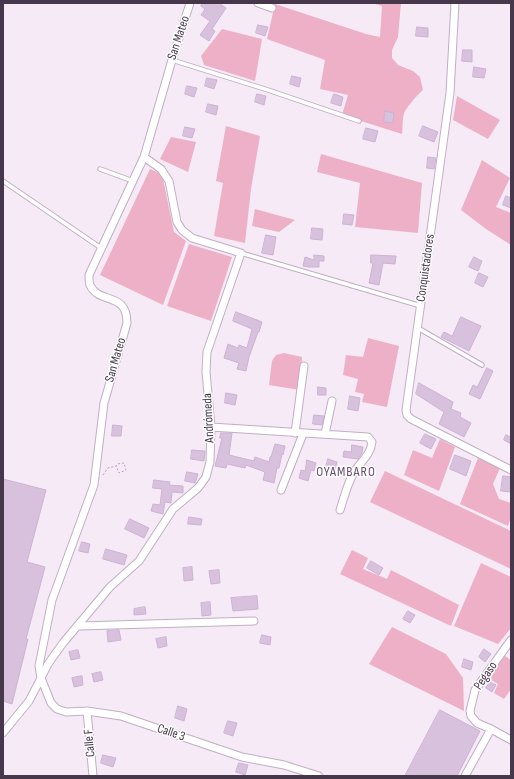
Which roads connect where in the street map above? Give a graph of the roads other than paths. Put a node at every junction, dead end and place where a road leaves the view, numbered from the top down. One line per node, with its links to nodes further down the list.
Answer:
1 (190, 3): 5 (street, San Mateo)
2 (258, 3): 4 (street)
3 (455, 3): 13 (street, Conquistadores)
4 (272, 8)
5 (172, 60): 6 (lane); 7 (street, San Mateo)
6 (358, 121)
7 (144, 157): 10 (street, San Mateo); 12 (street)
8 (100, 168): 10 (lane)
9 (3, 181): 11 (lane)
10 (133, 181): 11 (street, San Mateo)
11 (101, 248): 28 (street, San Mateo)
12 (241, 253): 13 (lane); 18 (street, Andrómeda)
13 (421, 306): 14 (street, Conquistadores)
14 (418, 328): 15 (lane); 22 (street, Conquistadores)
15 (482, 365)
16 (304, 366): 19 (street)
17 (332, 401): 21 (street)
18 (211, 427): 19 (street); 26 (street, Andrómeda)
19 (295, 433): 20 (street)
20 (303, 434): 21 (street); 23 (street)
21 (325, 434): 24 (street)
22 (511, 470)
23 (281, 490)
24 (340, 510)
25 (254, 621): 26 (street)
26 (79, 626): 28 (street, Andrómeda)
27 (511, 640): 30 (street, Pegaso)
28 (41, 678): 29 (street, Calle 3); 31 (street, San Mateo)
29 (87, 711): 33 (street, Calle F); 34 (street, Calle 3)
30 (492, 729): 32 (street, Pegaso); 35 (street)
31 (3, 733)
32 (511, 740)
33 (93, 776)
34 (319, 776)
35 (465, 776)

